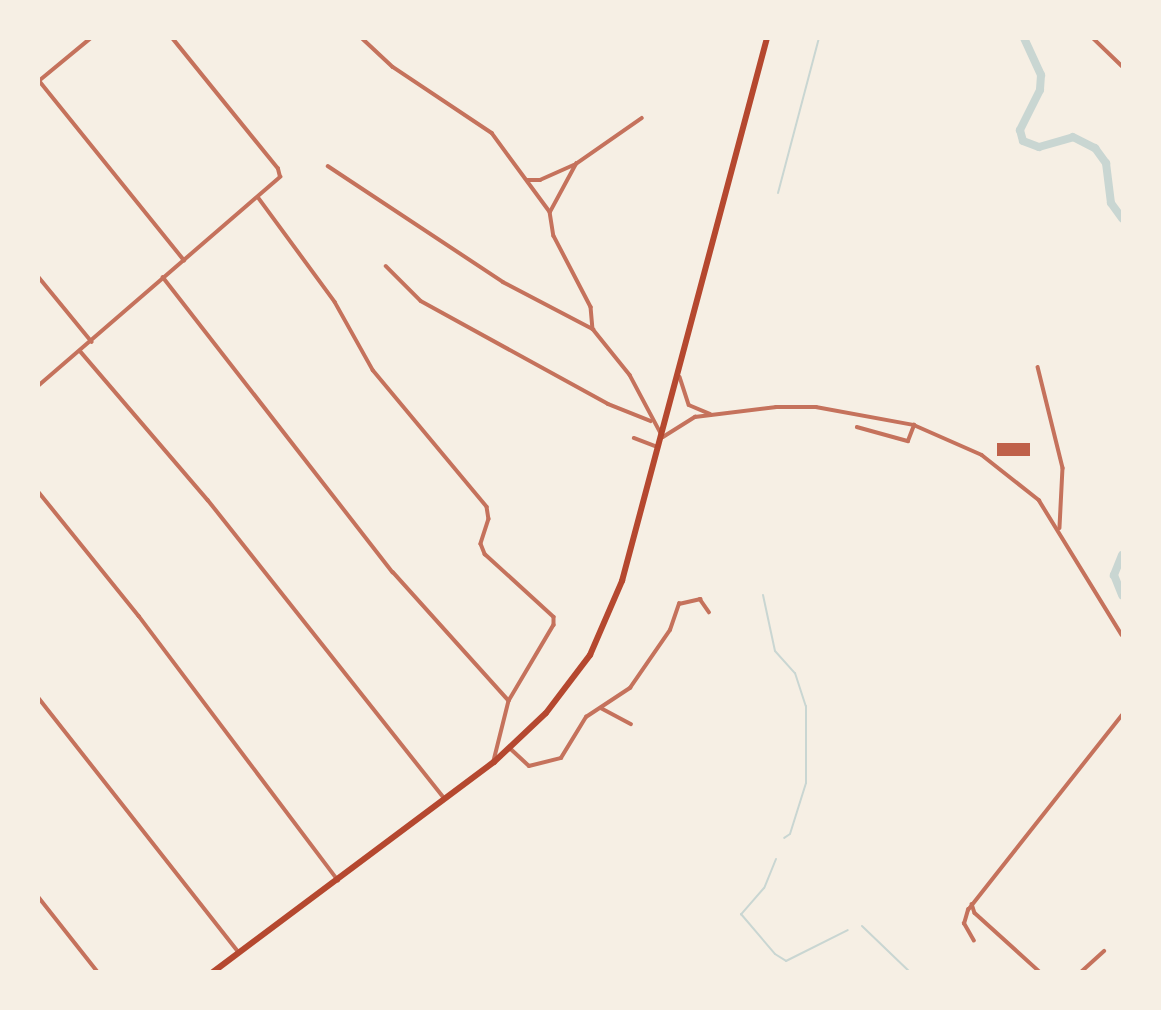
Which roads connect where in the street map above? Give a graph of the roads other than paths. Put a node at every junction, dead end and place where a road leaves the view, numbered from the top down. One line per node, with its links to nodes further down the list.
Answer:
1 (91, 38): 7 (street)
2 (172, 38): 12 (street)
3 (362, 38): 11 (street)
4 (767, 38): 22 (highway)
5 (1093, 38): 6 (street)
6 (1122, 66)
7 (39, 80): 14 (street)
8 (642, 118): 9 (street)
9 (576, 164): 11 (street); 13 (street)
10 (328, 166): 18 (street)
11 (527, 180): 13 (street)
12 (258, 197): 14 (street); 36 (street)
13 (550, 212): 18 (street)
14 (184, 260): 17 (street)
15 (386, 266): 25 (street)
16 (38, 276): 19 (street)
17 (163, 277): 19 (street); 36 (street)
18 (593, 329): 25 (street)
19 (92, 341): 20 (street)
20 (81, 352): 23 (street); 44 (street)
21 (1038, 367): 32 (street)
22 (680, 377): 24 (street); 29 (highway)
23 (38, 386)
24 (712, 415): 26 (street); 29 (street)
25 (651, 421): 29 (street)
26 (914, 425): 27 (street); 32 (street)
27 (857, 427)
28 (634, 438): 30 (street)
29 (663, 438): 30 (highway)
30 (660, 448): 42 (highway)
31 (38, 491): 45 (street)
32 (1060, 530): 34 (street)
33 (709, 612): 37 (street)
34 (1122, 635)
35 (38, 697): 50 (street)
36 (509, 701): 43 (street)
37 (601, 708): 38 (street); 42 (street)
38 (612, 713): 40 (street); 41 (street)
39 (1122, 715): 47 (street)
40 (609, 718)
41 (631, 724)
42 (510, 748): 43 (highway)
43 (494, 762): 44 (highway)
44 (445, 800): 45 (highway)
45 (338, 880): 50 (highway)
46 (38, 896): 51 (street)
47 (972, 904): 48 (street); 53 (street)
48 (974, 941)
49 (1104, 951): 54 (street)
50 (239, 952): 52 (highway)
51 (98, 971)
52 (213, 971)
53 (1040, 971)
54 (1081, 971)

